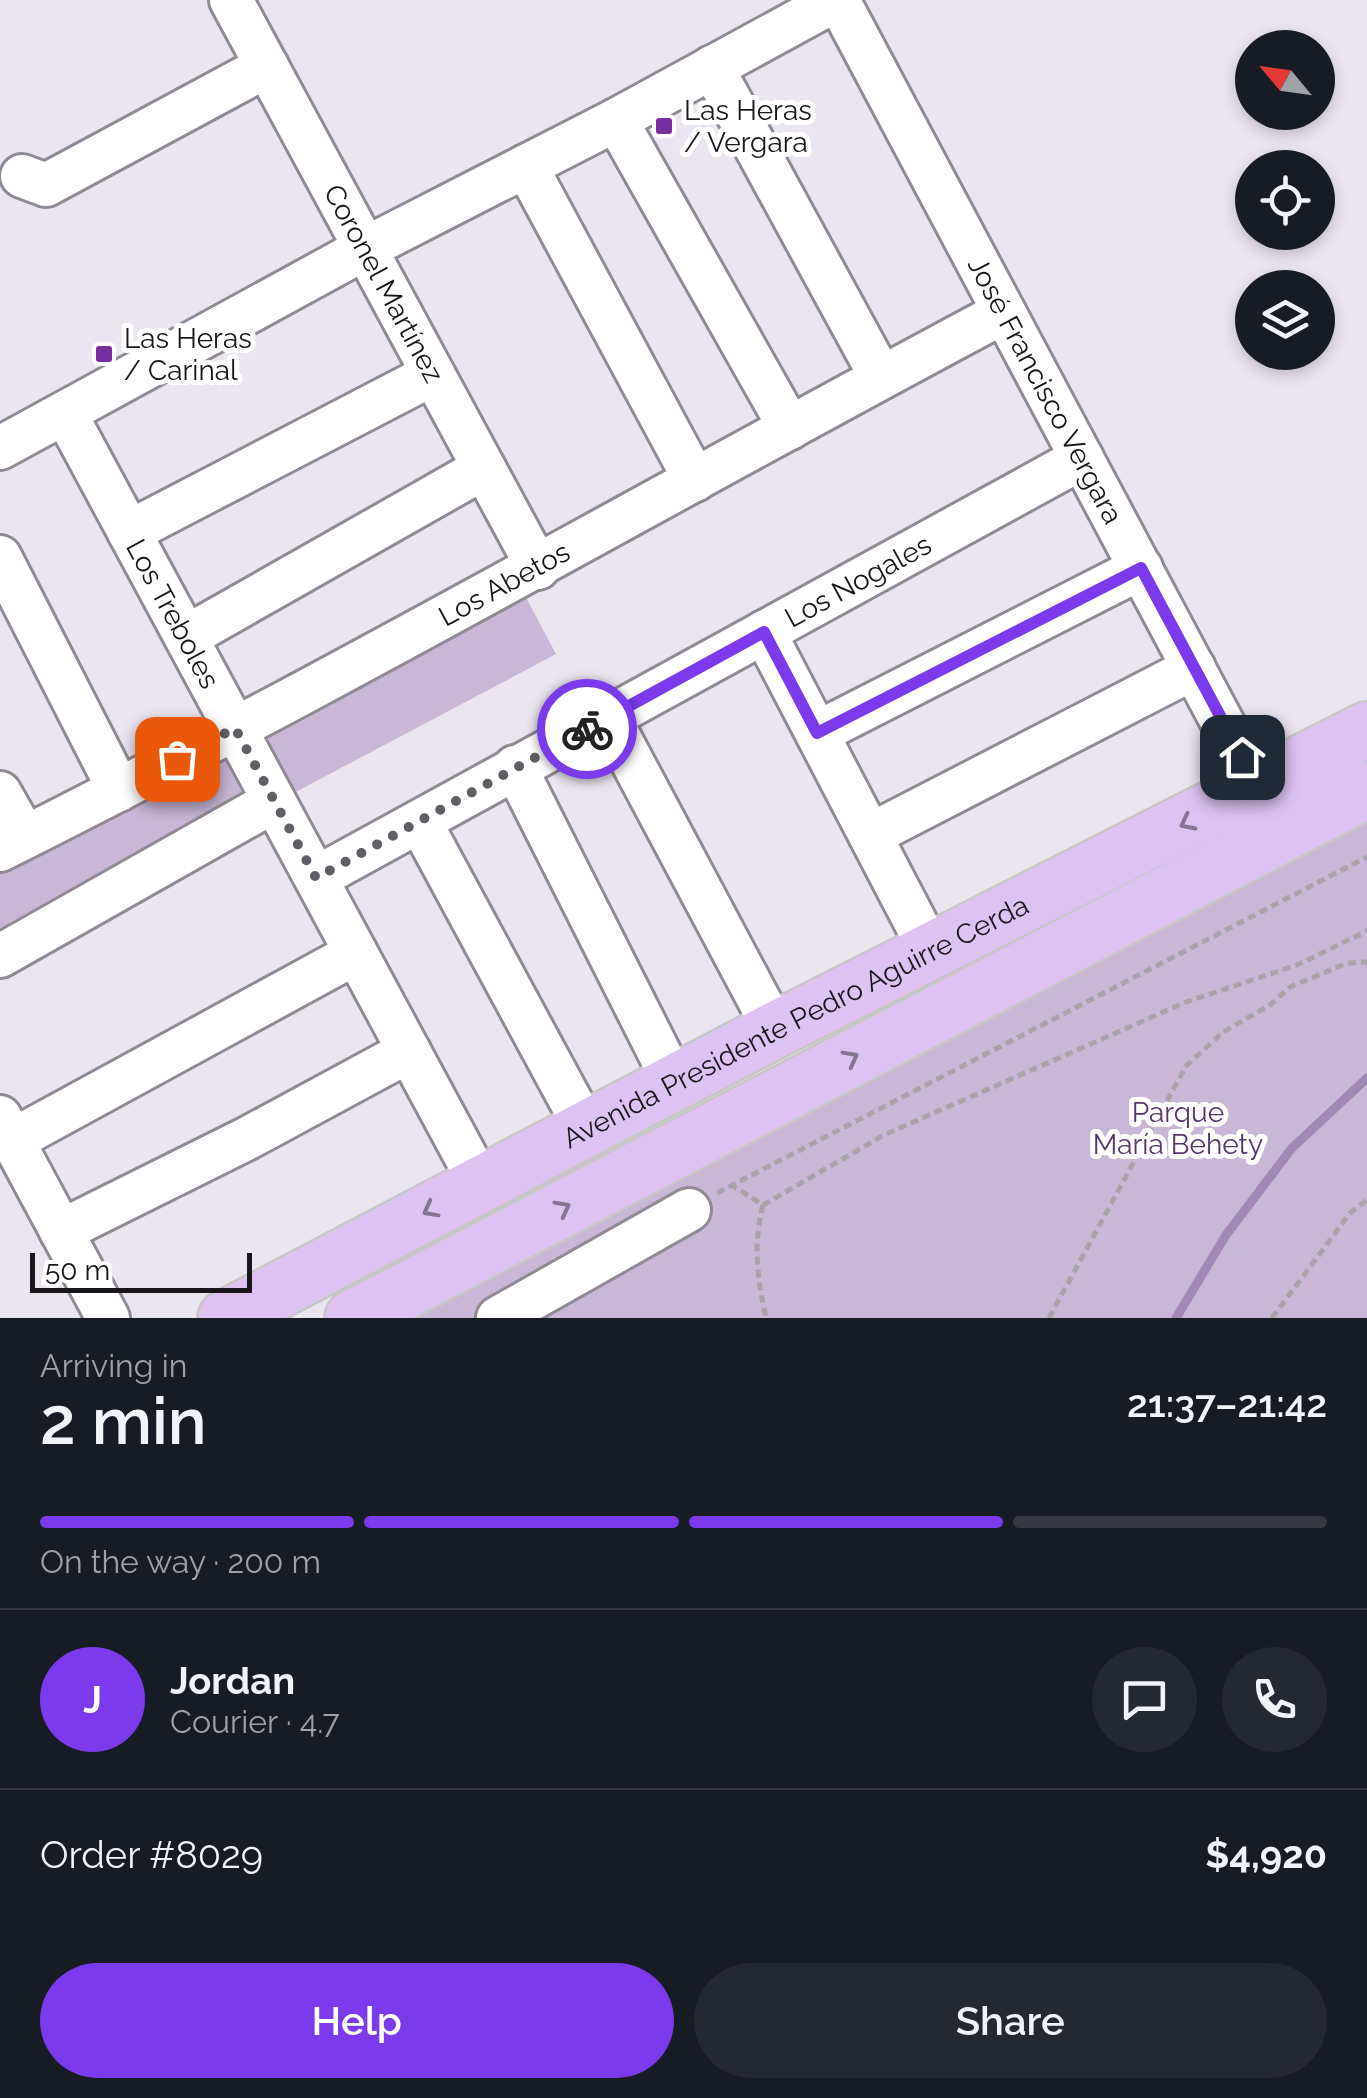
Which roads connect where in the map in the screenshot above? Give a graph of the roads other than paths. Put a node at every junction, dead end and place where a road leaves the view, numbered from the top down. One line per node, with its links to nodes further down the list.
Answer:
1 (231, 0): 3 (street, Coronel Martínez)
2 (836, 0): 4 (street); 9 (street, José Francisco Vergara)
3 (267, 66): 7 (street); 8 (street, Coronel Martínez)
4 (712, 68): 5 (street); 11 (street)
5 (616, 120): 6 (street); 13 (street)
6 (526, 166): 8 (street); 17 (street)
7 (22, 176)
8 (364, 249): 10 (street, Coronel Martínez); 12 (street)
9 (1004, 312): 11 (street, Los Abetos); 15 (street, José Francisco Vergara)
10 (432, 374): 16 (street, Coronel Martínez); 18 (street)
11 (881, 378): 13 (street, Los Abetos)
12 (65, 413): 14 (street); 18 (street, Los Treboles)
13 (790, 428): 17 (street, Los Abetos)
14 (0, 448)
15 (1082, 458): 21 (street, José Francisco Vergara); 22 (street, Los Nogales)
16 (484, 468): 20 (street, Coronel Martínez); 23 (street)
17 (695, 480): 20 (street, Los Abetos)
18 (129, 532): 23 (street, Los Treboles)
19 (0, 557): 30 (street)
20 (538, 568): 26 (street, Los Abetos)
21 (1141, 568): 24 (street, José Francisco Vergara); 28 (street)
22 (764, 632): 25 (street, Los Nogales); 28 (street)
23 (186, 637): 26 (street, Los Treboles)
24 (1194, 668): 34 (street, José Francisco Vergara); 36 (street)
25 (609, 718): 29 (street, Los Nogales); 42 (street)
26 (235, 728): 30 (street, Los Abetos); 33 (street, Los Treboles)
27 (1367, 730): 34 (main road, Avenida Presidente Pedro Aguirre Cerda)
28 (817, 733): 36 (street)
29 (515, 766): 35 (street, Los Nogales); 44 (street)
30 (119, 790): 37 (street, Los Abetos)
31 (1367, 790): 34 (main road, Avenida Presidente Pedro Aguirre Cerda)
32 (0, 793): 37 (street)
33 (274, 801): 38 (street, Los Treboles); 41 (street)
34 (1269, 810): 40 (main road, Avenida Presidente Pedro Aguirre Cerda, one-way to 40); 52 (main road, Avenida Presidente Pedro Aguirre Cerda, one-way to 34)
35 (420, 822): 38 (street, Los Nogales); 46 (street)
36 (870, 835): 40 (street)
37 (12, 844)
38 (316, 878): 39 (street, Los Treboles)
39 (356, 952): 43 (street, Los Treboles); 45 (street)
40 (931, 952): 42 (main road, Avenida Presidente Pedro Aguirre Cerda)
41 (0, 956)
42 (775, 1030): 44 (main road, Avenida Presidente Pedro Aguirre Cerda)
43 (409, 1051): 47 (street, Los Treboles); 49 (street)
44 (676, 1084): 46 (main road, Avenida Presidente Pedro Aguirre Cerda)
45 (6, 1128): 49 (street)
46 (587, 1130): 47 (main road, Avenida Presidente Pedro Aguirre Cerda)
47 (480, 1183): 51 (main road, Avenida Presidente Pedro Aguirre Cerda, one-way to 51)
48 (689, 1210): 53 (street)
49 (61, 1230): 50 (street)
50 (108, 1318)
51 (226, 1318)
52 (353, 1318)
53 (498, 1318)

